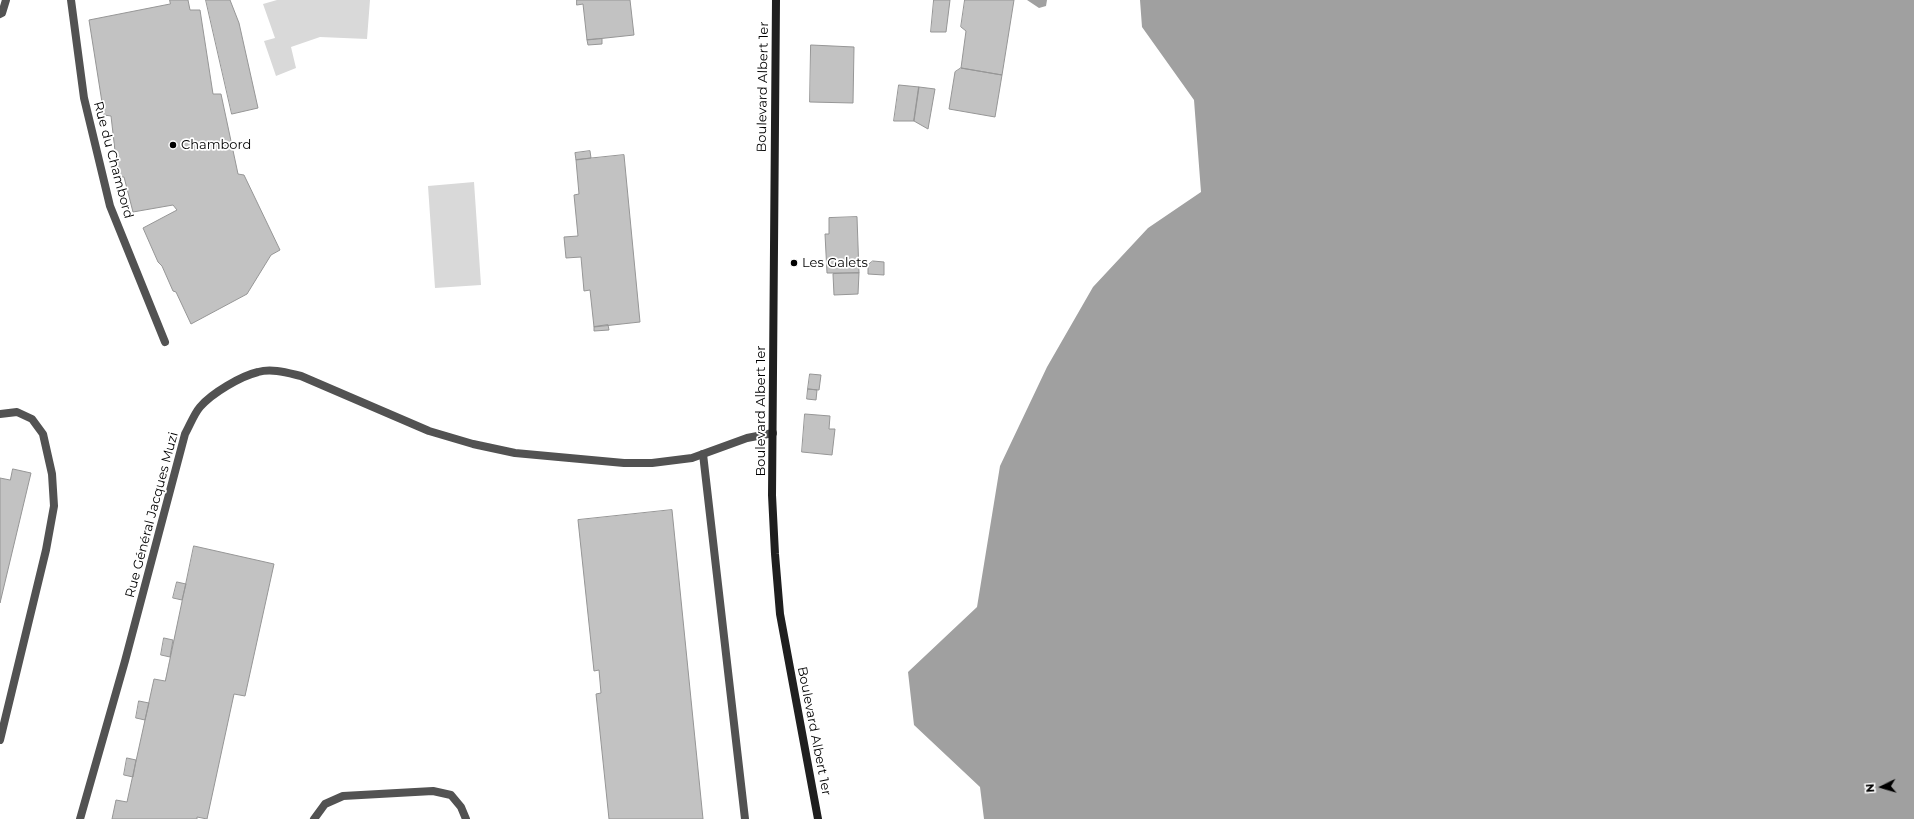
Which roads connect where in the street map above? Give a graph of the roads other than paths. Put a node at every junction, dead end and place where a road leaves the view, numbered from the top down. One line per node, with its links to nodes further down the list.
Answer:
1 (6, 0): 4 (street)
2 (71, 0): 5 (street, Rue du Chambord)
3 (776, 0): 7 (main road, Boulevard Albert 1er)
4 (0, 14)
5 (165, 342)
6 (0, 414): 9 (street)
7 (773, 433): 8 (street, Rue Général Jacques Muzi); 14 (main road, Boulevard Albert 1er)
8 (703, 454): 10 (street, Rue Général Jacques Muzi); 13 (street)
9 (0, 740)
10 (80, 819)
11 (314, 819): 12 (street)
12 (466, 819)
13 (745, 819)
14 (818, 819)

